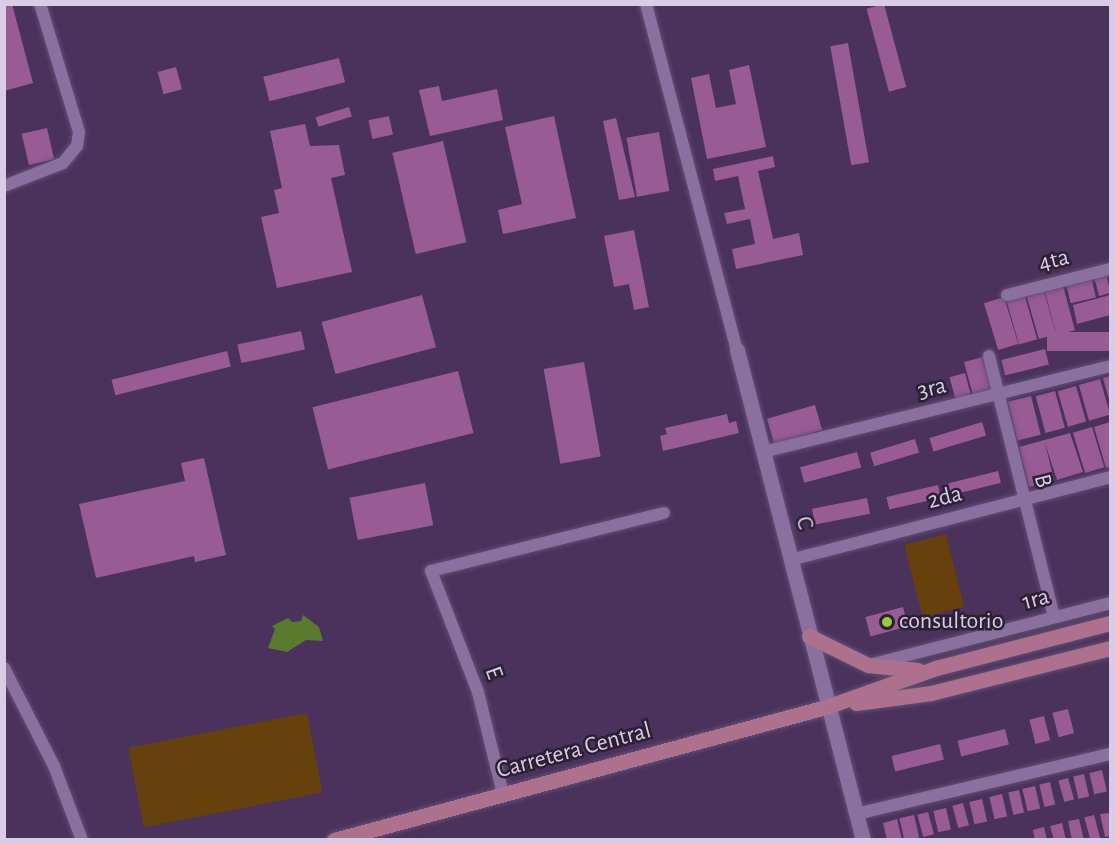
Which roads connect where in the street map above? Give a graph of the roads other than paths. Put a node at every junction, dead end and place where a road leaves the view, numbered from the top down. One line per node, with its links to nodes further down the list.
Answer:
1 (40, 4): 3 (street)
2 (646, 4): 6 (street)
3 (4, 186)
4 (1110, 269): 5 (street, 4ta)
5 (1007, 295)
6 (737, 350): 10 (street, C)
7 (989, 356): 9 (street, B)
8 (1110, 366): 9 (street, 3ra)
9 (999, 394): 10 (street, 3ra); 12 (street, B)
10 (763, 452): 14 (street, C)
11 (1110, 477): 12 (street, 2da)
12 (1025, 499): 14 (street, 2da); 16 (street, B)
13 (664, 513): 25 (street, E)
14 (790, 560): 18 (street, C)
15 (1110, 603): 16 (street, 1ra)
16 (1054, 616): 20 (street, 1ra)
17 (1110, 623): 22 (main road, Carretera Central)
18 (809, 636): 20 (main road); 23 (street, C)
19 (1110, 648): 23 (main road, Carretera Central)
20 (868, 665): 22 (main road)
21 (4, 668): 28 (street)
22 (936, 669): 23 (main road, Carretera Central)
23 (826, 706): 25 (main road, Carretera Central); 26 (street, C)
24 (1110, 754): 26 (street)
25 (503, 794): 27 (main road, Carretera Central)
26 (856, 814): 29 (street, C)
27 (339, 839)
28 (82, 840)
29 (863, 840)

